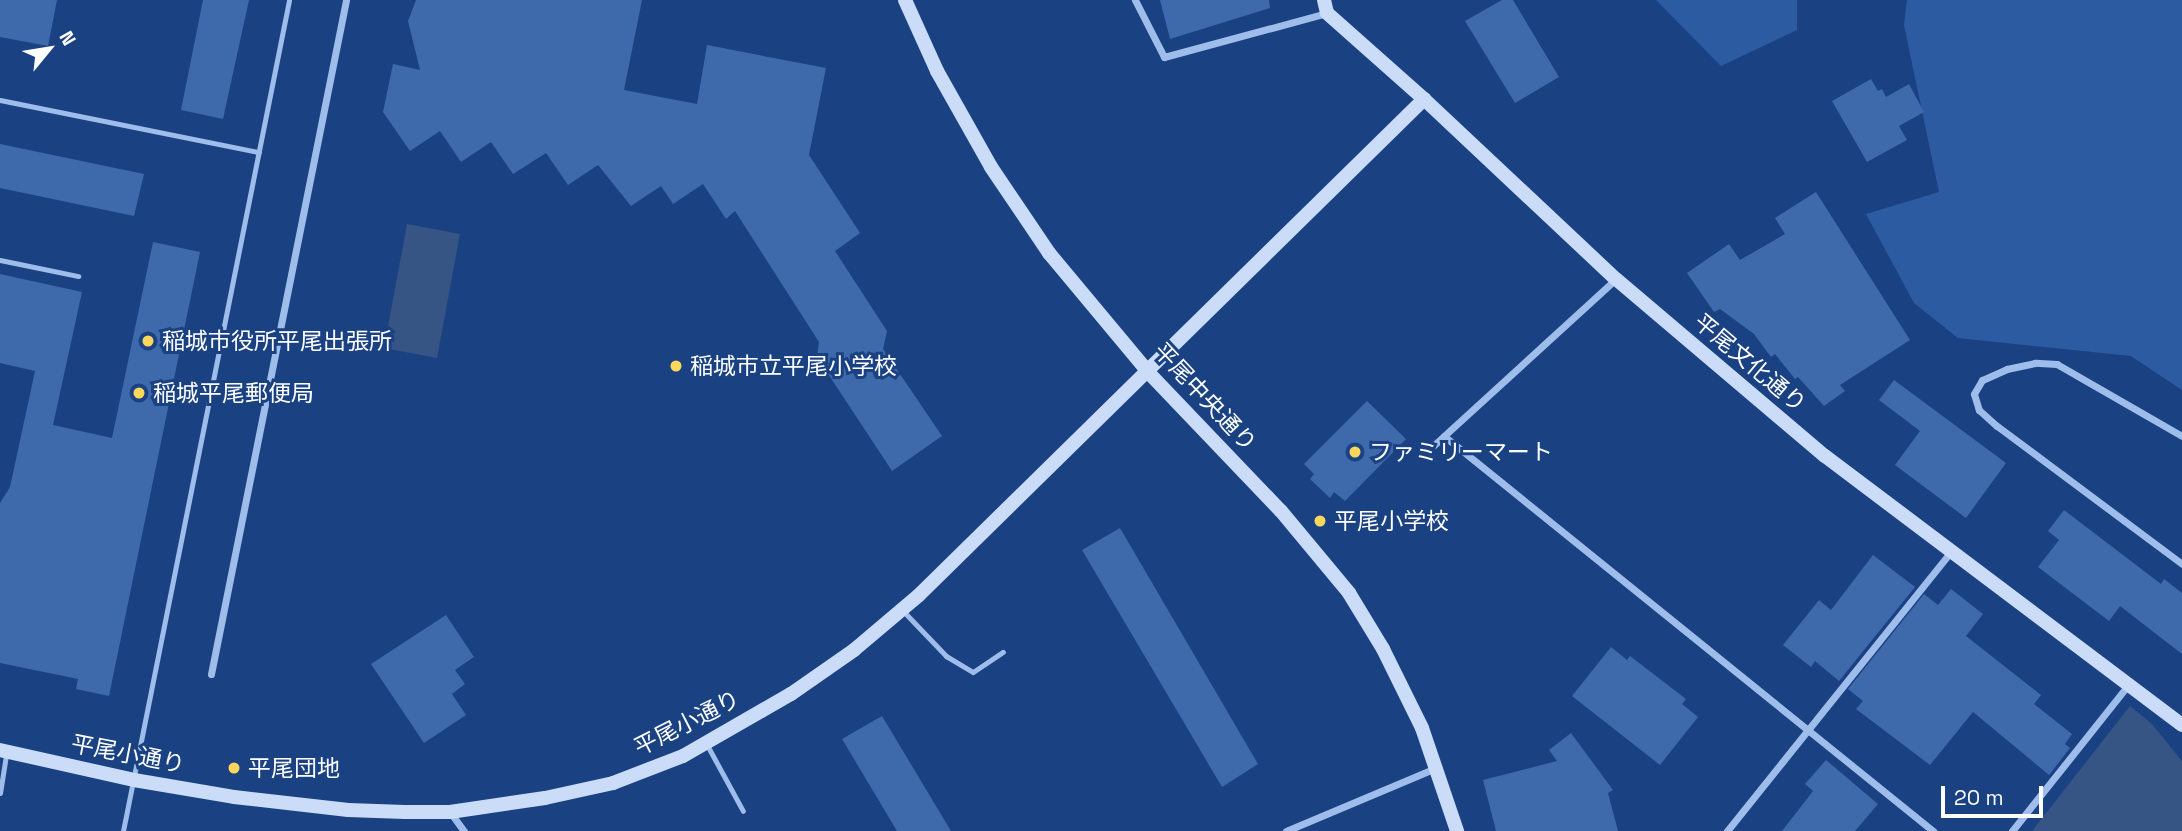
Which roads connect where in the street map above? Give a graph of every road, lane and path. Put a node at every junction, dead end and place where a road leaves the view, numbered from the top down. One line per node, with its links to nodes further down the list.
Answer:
1 (289, 0): 8 (lane)
2 (346, 0): 20 (street)
3 (905, 0): 12 (street, 平尾中央通り)
4 (1135, 0): 5 (street)
5 (1325, 7): 6 (street, 平尾文化通り)
6 (1424, 99): 11 (street, 平尾文化通り); 12 (street, 平尾小通り)
7 (0, 100): 8 (lane)
8 (258, 152): 27 (lane)
9 (0, 260): 10 (lane)
10 (78, 276)
11 (1616, 279): 13 (street); 16 (street, 平尾文化通り)
12 (1148, 372): 18 (street, 平尾小通り); 26 (street, 平尾中央通り)
13 (1444, 436): 15 (street); 23 (street)
14 (2182, 436): 17 (street)
15 (1422, 456)
16 (1951, 551): 21 (street, 平尾文化通り); 23 (street)
17 (2182, 564)
18 (902, 609): 19 (lane); 24 (street, 平尾小通り)
19 (1003, 652)
20 (211, 674)
21 (2129, 684): 22 (street, 平尾文化通り); 37 (street)
22 (2182, 725)
23 (1808, 728): 35 (street); 36 (street)
24 (706, 743): 29 (lane); 30 (street, 平尾小通り)
25 (3, 751): 27 (street, 平尾小通り); 28 (lane)
26 (1436, 768): 33 (street); 34 (street, 平尾中央通り)
27 (134, 780): 30 (street, 平尾小通り); 31 (lane)
28 (0, 793)
29 (743, 811)
30 (450, 812): 32 (street)
31 (122, 831)
32 (464, 831)
33 (1286, 831)
34 (1457, 831)
35 (1727, 831)
36 (1933, 831)
37 (2012, 831)

